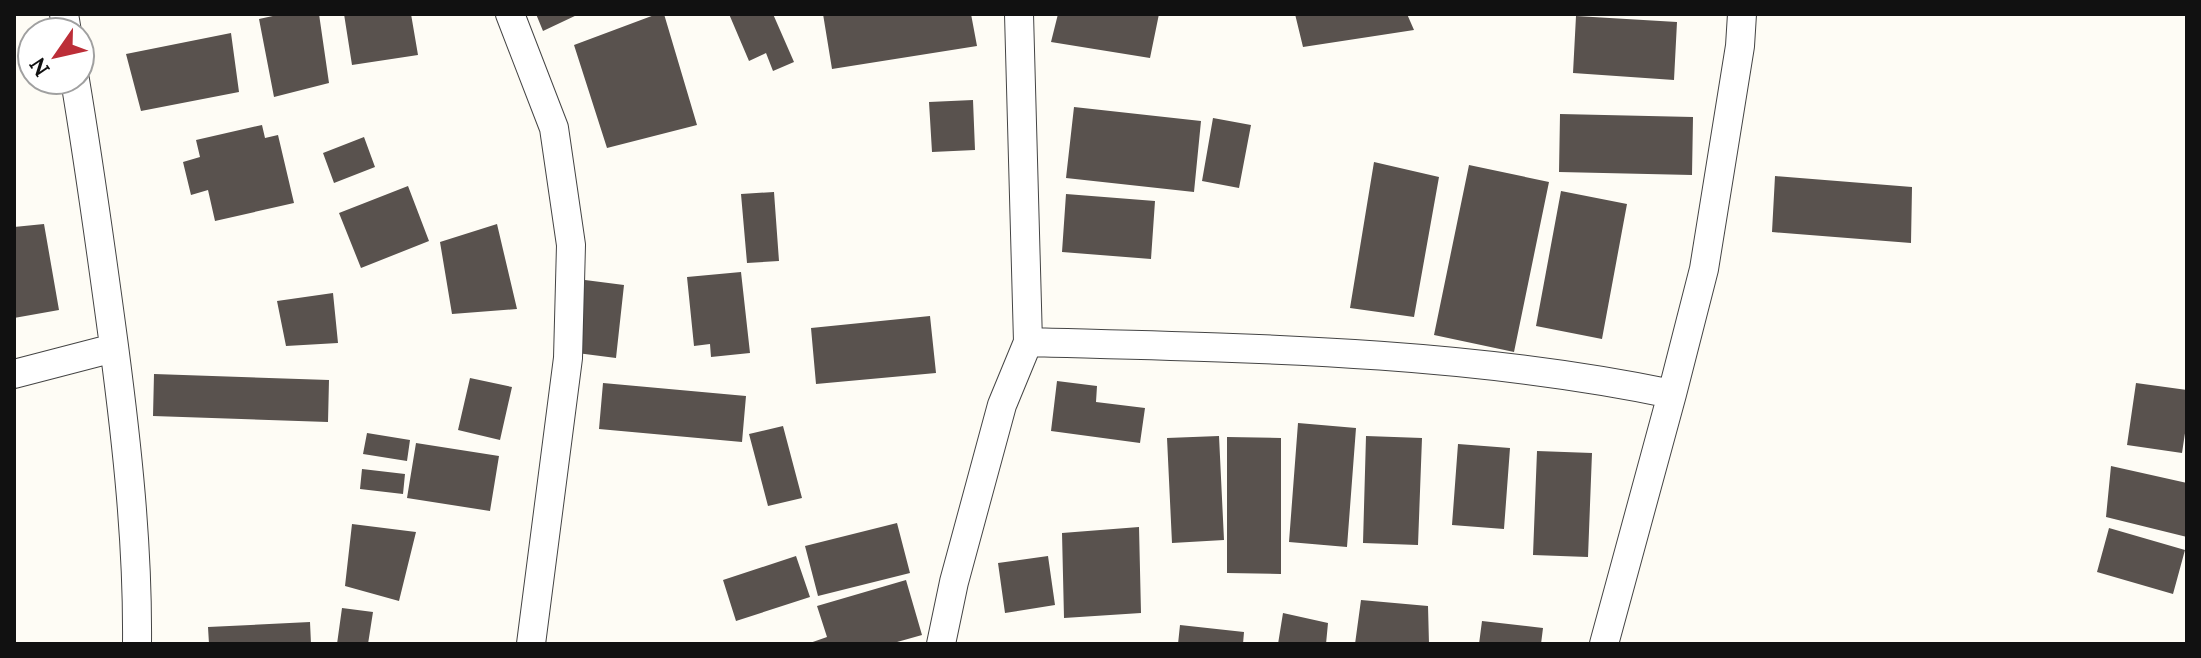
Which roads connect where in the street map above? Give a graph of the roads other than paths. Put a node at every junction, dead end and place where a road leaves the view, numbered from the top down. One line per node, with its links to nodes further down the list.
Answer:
1 (510, 14): 10 (street)
2 (1019, 14): 5 (street)
3 (1742, 14): 8 (street)
4 (78, 96): 6 (street)
5 (1028, 342): 8 (street); 11 (street)
6 (114, 348): 7 (street); 9 (street)
7 (14, 374)
8 (1672, 394): 12 (street)
9 (137, 644)
10 (531, 644)
11 (941, 644)
12 (1604, 644)

